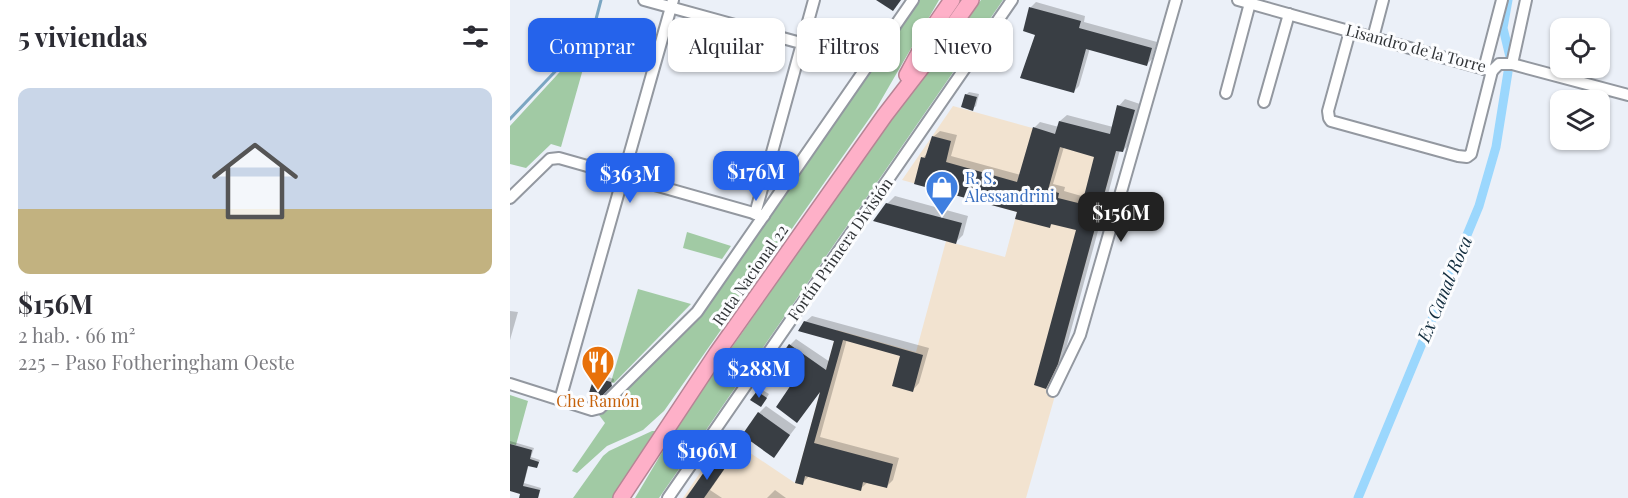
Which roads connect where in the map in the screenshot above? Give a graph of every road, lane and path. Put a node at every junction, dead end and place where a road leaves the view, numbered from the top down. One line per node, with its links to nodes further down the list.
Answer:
1 (644, 0): 13 (street)
2 (814, 0): 15 (street)
3 (913, 0): 16 (street)
4 (952, 0): 27 (highway, Ruta Nacional 22)
5 (971, 0): 27 (highway, Ruta Nacional 22)
6 (1012, 0): 37 (street, Fortín Primera División)
7 (1176, 0): 34 (street)
8 (1238, 0): 12 (street, Lisandro de la Torre)
9 (1383, 0): 18 (street)
10 (1502, 0): 22 (street)
11 (1526, 0): 21 (street)
12 (1250, 3): 14 (street, Lisandro de la Torre); 24 (street)
13 (672, 4): 19 (street); 28 (street)
14 (1289, 14): 17 (street, Lisandro de la Torre); 26 (street)
15 (809, 18)
16 (900, 19)
17 (1350, 31): 18 (street, Lisandro de la Torre); 22 (street)
18 (1373, 38): 22 (street, Lisandro de la Torre)
19 (797, 42)
20 (797, 62): 29 (street)
21 (1512, 64): 22 (street, Lisandro de la Torre); 25 (street, Lisandro de la Torre)
22 (1488, 70)
23 (863, 72): 30 (street)
24 (1226, 93)
25 (1628, 95)
26 (1264, 102)
27 (885, 115): 36 (highway, Ruta Nacional 22)
28 (623, 176): 31 (street); 32 (street); 35 (street)
29 (764, 180): 30 (street); 32 (street)
30 (782, 190): 32 (street)
31 (510, 198)
32 (759, 215): 35 (street)
33 (510, 384): 35 (street)
34 (1053, 391)
35 (560, 400)
36 (624, 495)
37 (668, 498)

